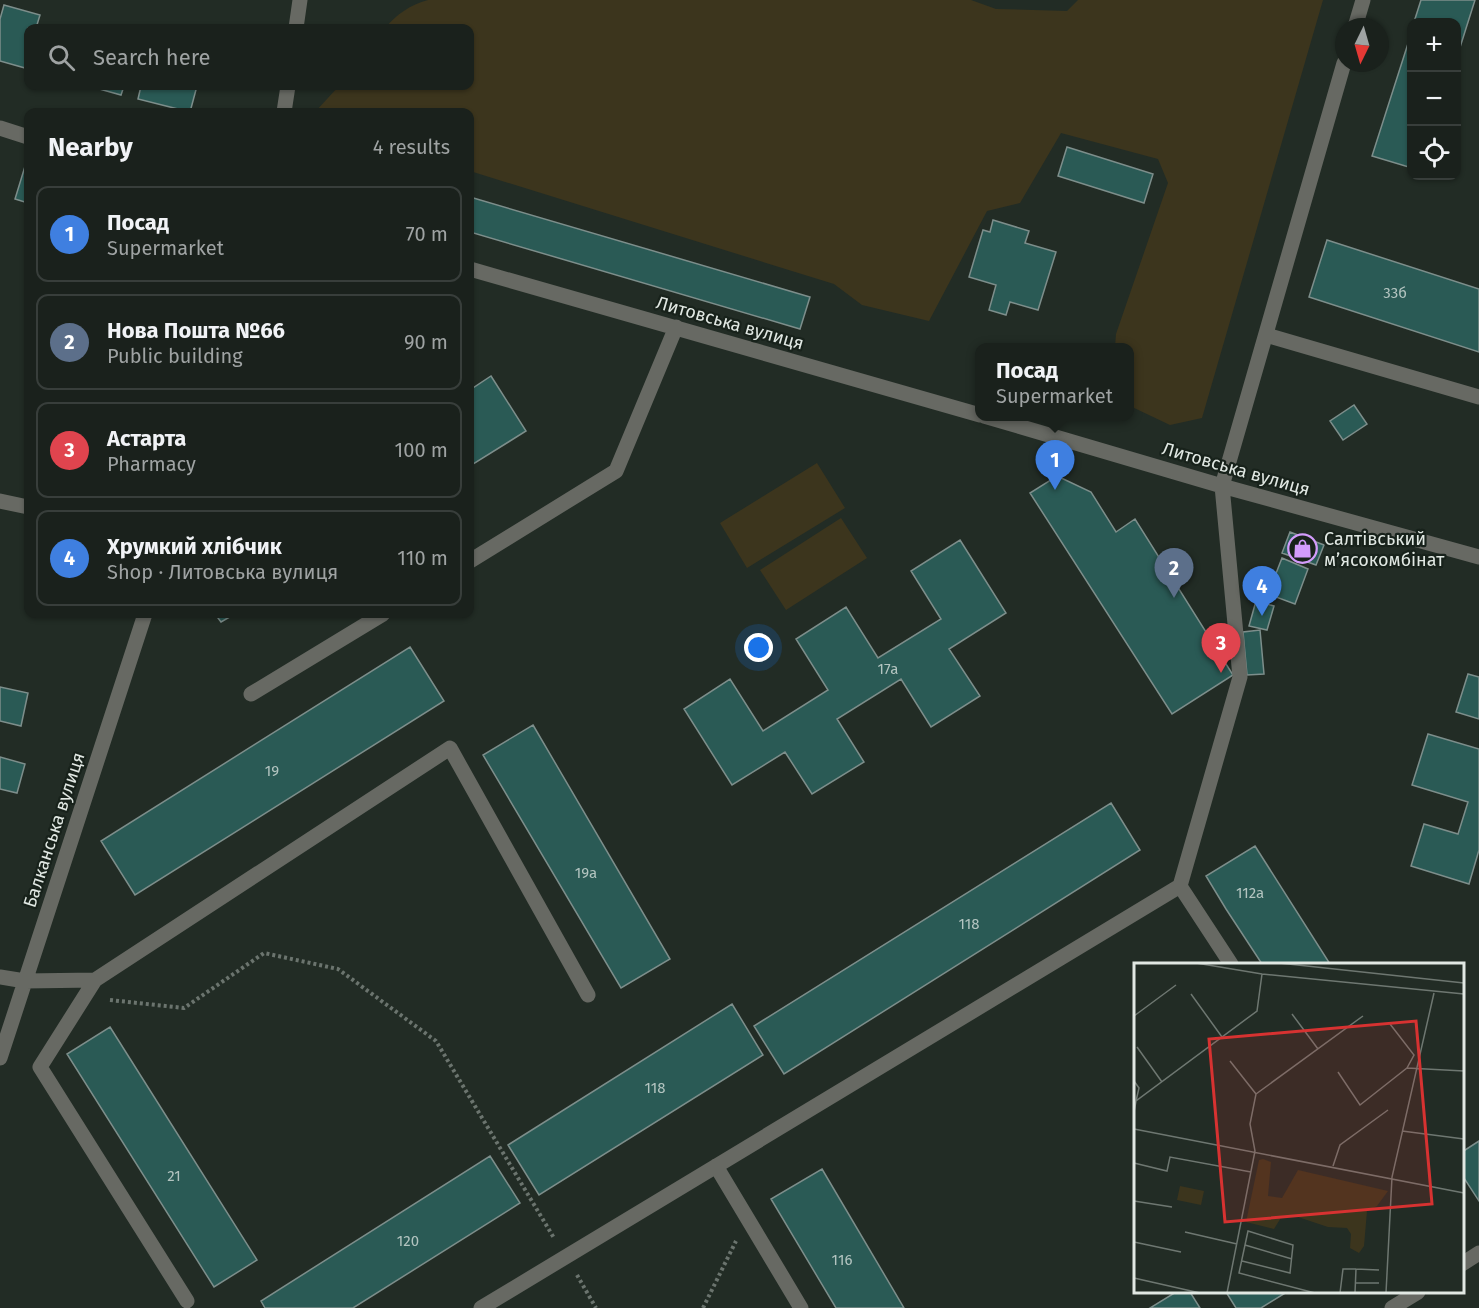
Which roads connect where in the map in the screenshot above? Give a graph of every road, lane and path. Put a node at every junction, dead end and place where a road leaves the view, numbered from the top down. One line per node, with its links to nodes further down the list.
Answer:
1 (300, 0): 4 (street)
2 (1363, 0): 3 (street)
3 (1358, 18)
4 (297, 24)
5 (1341, 72): 12 (street)
6 (287, 90): 7 (street)
7 (285, 108)
8 (0, 128): 9 (street)
9 (24, 136)
10 (474, 270): 11 (street, Литовська вулиця)
11 (676, 327): 14 (street, Литовська вулиця); 20 (street)
12 (1266, 335): 13 (street); 16 (street)
13 (1479, 397)
14 (975, 414)
15 (999, 421): 16 (street, Литовська вулиця)
16 (1222, 486): 19 (street, Литовська вулиця); 24 (street)
17 (0, 501): 18 (street)
18 (24, 506)
19 (1479, 557)
20 (474, 559)
21 (144, 618): 28 (street, Балканська вулиця)
22 (376, 618): 23 (street)
23 (251, 694)
24 (1180, 886): 25 (street); 32 (street)
25 (1230, 963)
26 (0, 977): 28 (street)
27 (95, 980): 28 (street); 29 (street); 30 (street)
28 (25, 981): 31 (street, Балканська вулиця)
29 (588, 995)
30 (85, 997): 35 (path); 38 (street)
31 (0, 1058)
32 (716, 1166): 33 (street); 35 (street)
33 (747, 1219): 41 (path); 42 (street)
34 (1479, 1253): 36 (street)
35 (566, 1257): 39 (street); 40 (path)
36 (1464, 1263)
37 (1416, 1293): 43 (street)
38 (187, 1301)
39 (481, 1308)
40 (596, 1308)
41 (703, 1308)
42 (801, 1308)
43 (1392, 1308)

